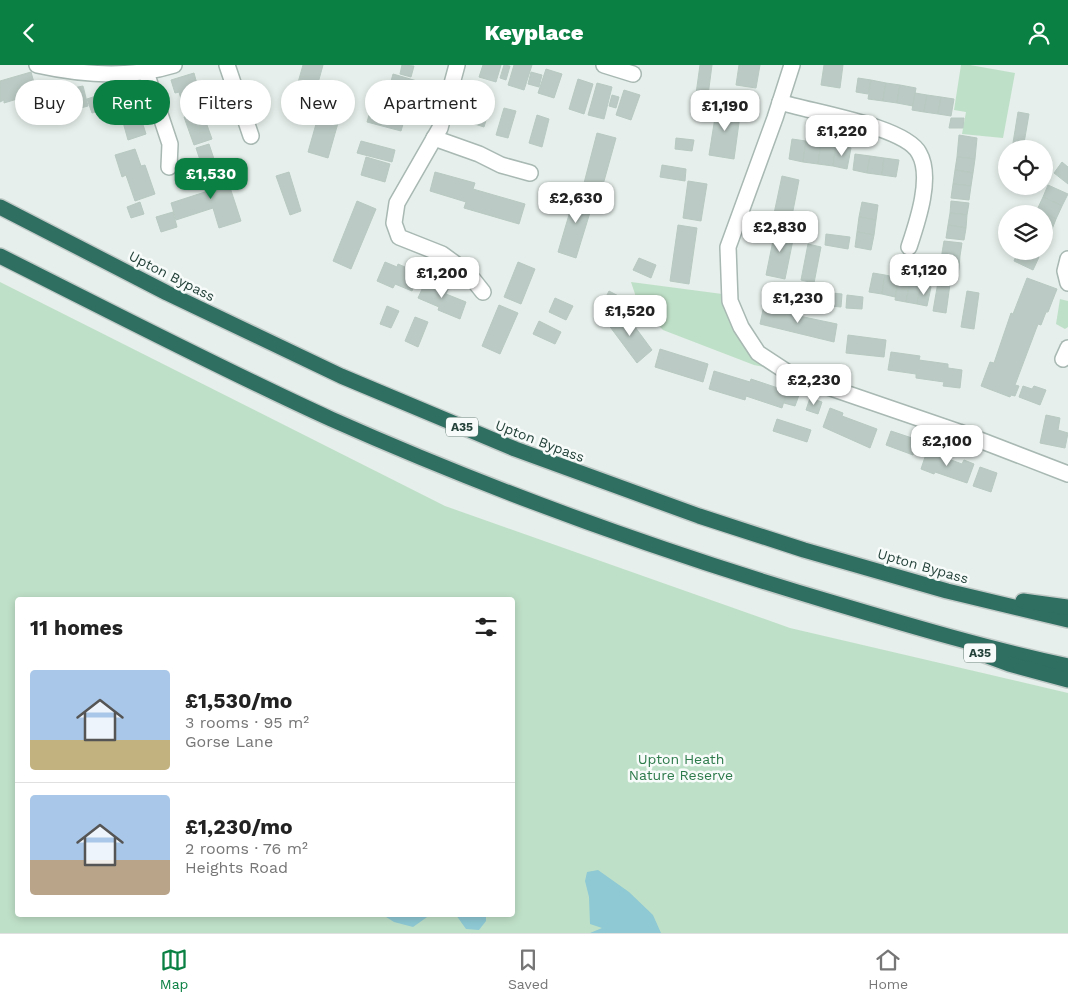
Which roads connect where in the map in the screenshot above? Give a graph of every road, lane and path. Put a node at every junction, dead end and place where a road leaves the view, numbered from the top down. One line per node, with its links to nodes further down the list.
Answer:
1 (174, 65): 7 (street)
2 (227, 65): 11 (street)
3 (457, 65): 10 (street)
4 (604, 65): 8 (street)
5 (792, 65): 9 (street)
6 (46, 66): 7 (street)
7 (146, 72): 12 (street)
8 (633, 74)
9 (780, 103): 15 (street); 20 (street)
10 (437, 133): 13 (street); 19 (street)
11 (251, 136)
12 (169, 167)
13 (530, 173)
14 (0, 207): 21 (highway, Upton Bypass / A35)
15 (909, 247)
16 (0, 256): 24 (highway, A35)
17 (1068, 259): 18 (street)
18 (1068, 283)
19 (483, 292)
20 (1068, 474)
21 (947, 591): 22 (highway, A35); 23 (highway, Upton Bypass / A35)
22 (1068, 607)
23 (1068, 620)
24 (893, 621): 25 (highway, A35); 26 (highway, A35)
25 (1068, 667)
26 (1068, 680)

